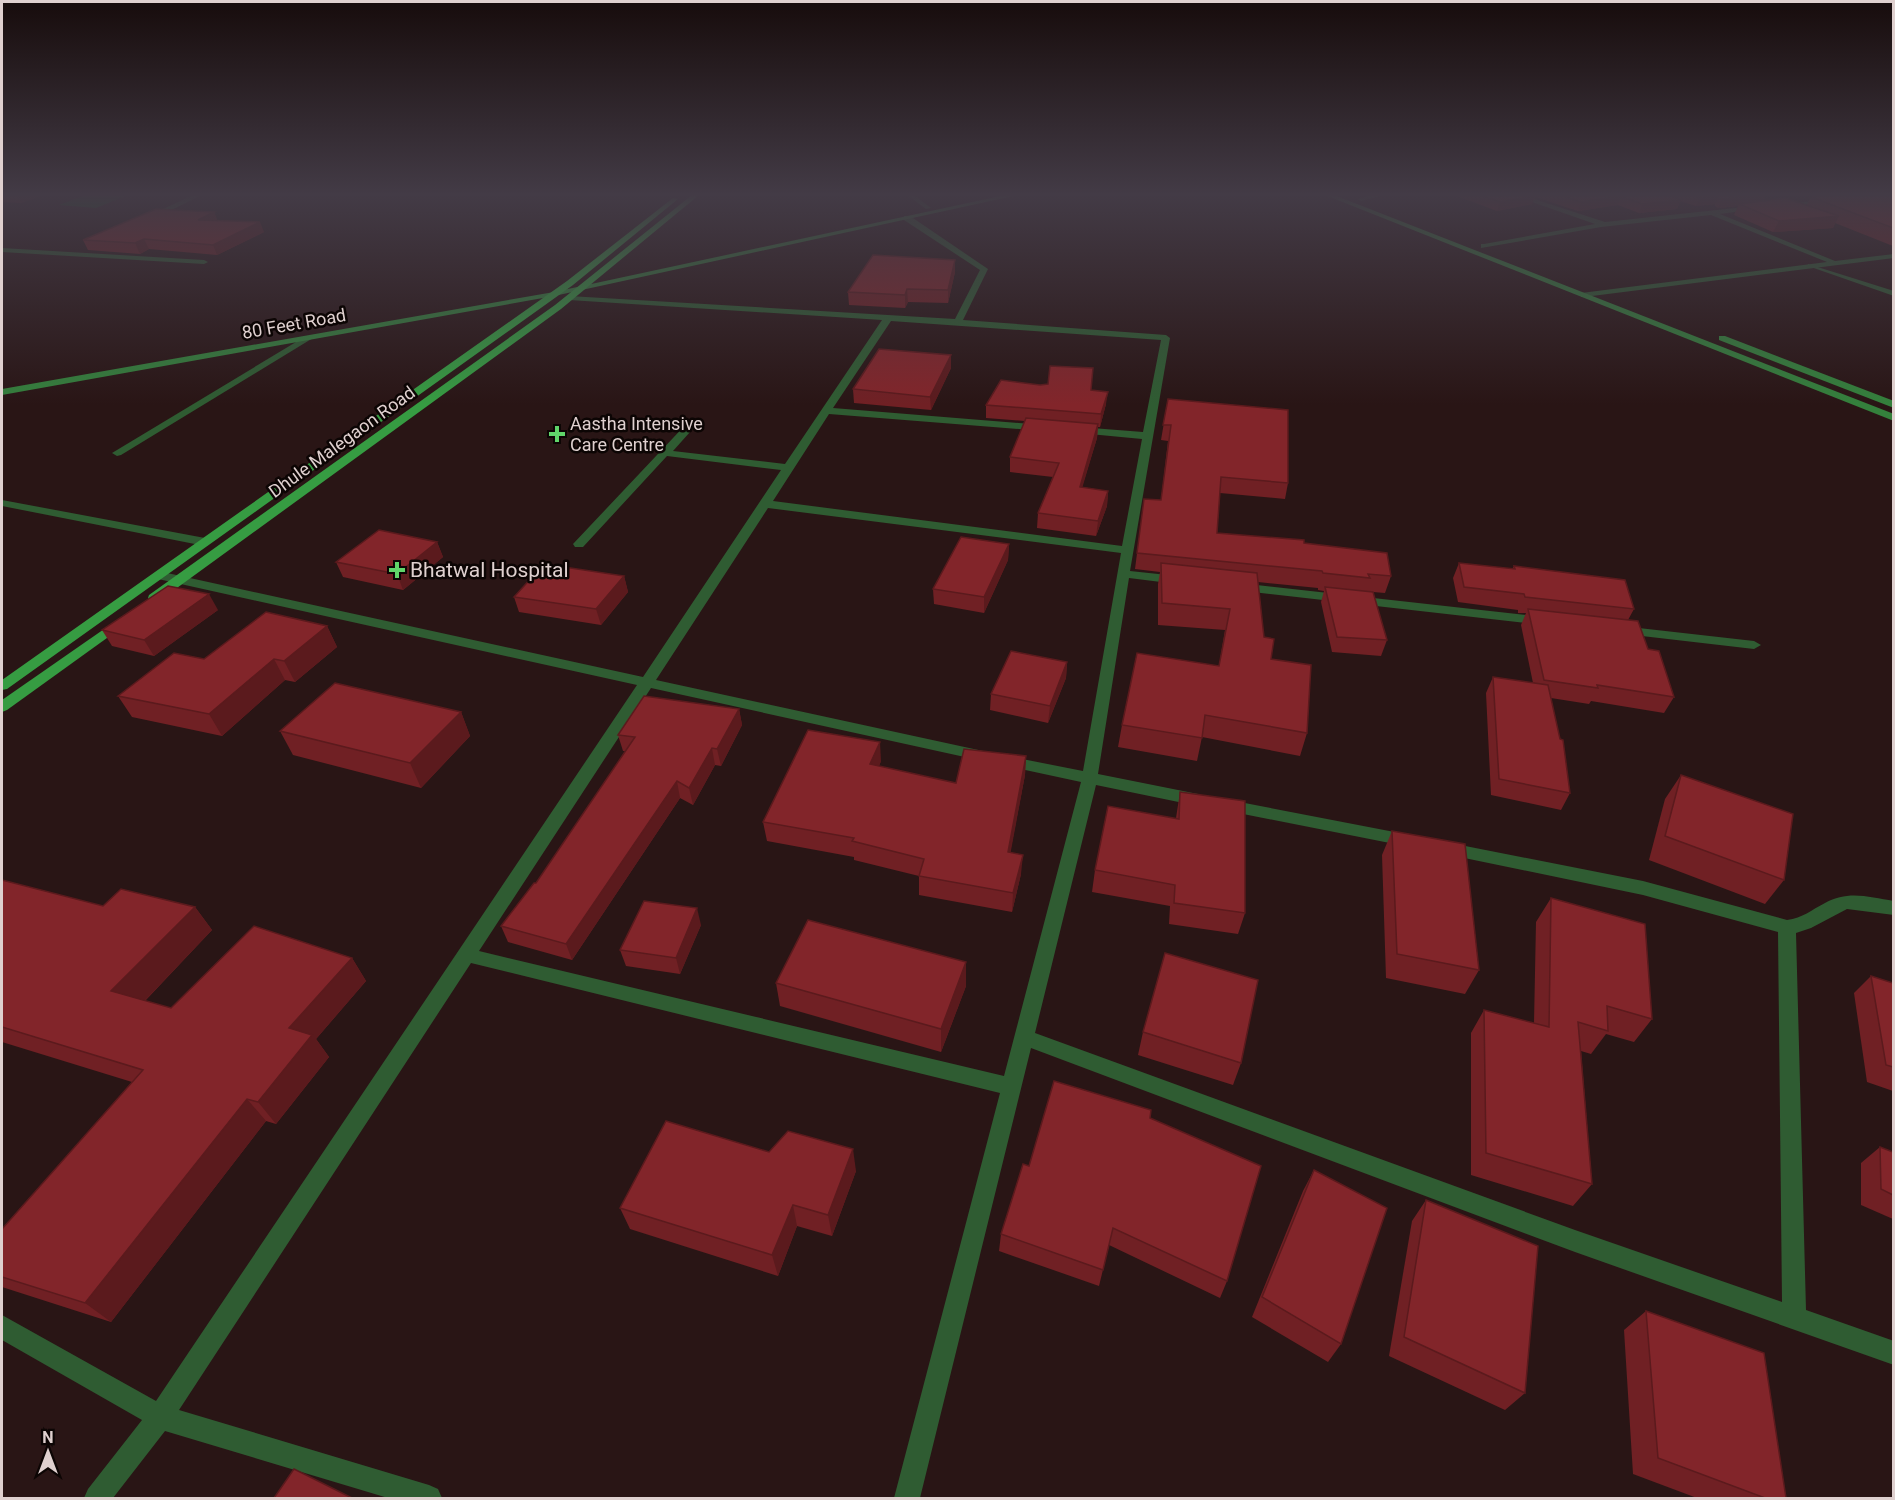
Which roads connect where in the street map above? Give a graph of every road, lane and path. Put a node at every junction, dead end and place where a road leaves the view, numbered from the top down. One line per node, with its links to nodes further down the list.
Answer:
1 (592, 265): 9 (main road)
2 (611, 265): 8 (main road, Dhule Malegaon Road)
3 (657, 265): 8 (main road, 80 Feet Road)
4 (684, 265): 11 (main road, 80 Feet Road)
5 (978, 265): 19 (street)
6 (1507, 265): 15 (main road)
7 (1809, 265): 12 (street); 14 (lane)
8 (595, 278): 9 (main road, 80 Feet Road); 11 (main road, Dhule Malegaon Road)
9 (570, 283): 13 (main road); 22 (main road, 80 Feet Road)
10 (1581, 283): 12 (main road)
11 (584, 286): 13 (main road, 80 Feet Road); 16 (main road, Dhule Malegaon Road)
12 (1602, 291): 15 (street); 17 (main road)
13 (554, 294): 21 (main road, 80 Feet Road); 36 (main road)
14 (1893, 294)
15 (1584, 295): 26 (main road)
16 (569, 298): 18 (street); 41 (main road, Dhule Malegaon Road)
17 (1624, 299)
18 (888, 318): 19 (street); 25 (street)
19 (957, 322): 30 (street)
20 (1710, 333): 24 (main road)
21 (309, 338): 23 (main road, 80 Feet Road); 31 (street)
22 (2, 384)
23 (2, 392)
24 (1893, 405)
25 (827, 411): 28 (street); 33 (street)
26 (1893, 418)
27 (694, 422): 32 (street)
28 (1053, 428)
29 (1065, 429): 30 (street)
30 (1148, 436): 38 (street)
31 (117, 453)
32 (665, 453): 33 (street); 37 (street)
33 (790, 468): 35 (street)
34 (2, 503): 36 (street)
35 (766, 504): 38 (street); 47 (street)
36 (205, 542): 40 (main road)
37 (579, 544)
38 (1127, 549): 39 (street)
39 (1123, 574): 42 (street); 50 (street)
40 (158, 575): 41 (street); 48 (main road)
41 (178, 581): 47 (street); 49 (main road, Dhule Malegaon Road)
42 (1195, 582)
43 (1230, 586): 44 (street)
44 (1552, 622)
45 (1611, 629): 46 (street)
46 (1754, 645)
47 (647, 684): 50 (street); 53 (street)
48 (2, 686)
49 (2, 707)
50 (1090, 778): 52 (street); 54 (street)
51 (1893, 908): 52 (street)
52 (1787, 927): 56 (street)
53 (467, 955): 55 (street); 59 (street)
54 (1023, 1037): 55 (street); 56 (street)
55 (1011, 1087): 62 (street)
56 (1794, 1318): 58 (street)
57 (2, 1327): 59 (street)
58 (1893, 1353)
59 (160, 1417): 60 (street); 61 (street)
60 (97, 1498)
61 (429, 1498)
62 (907, 1498)

